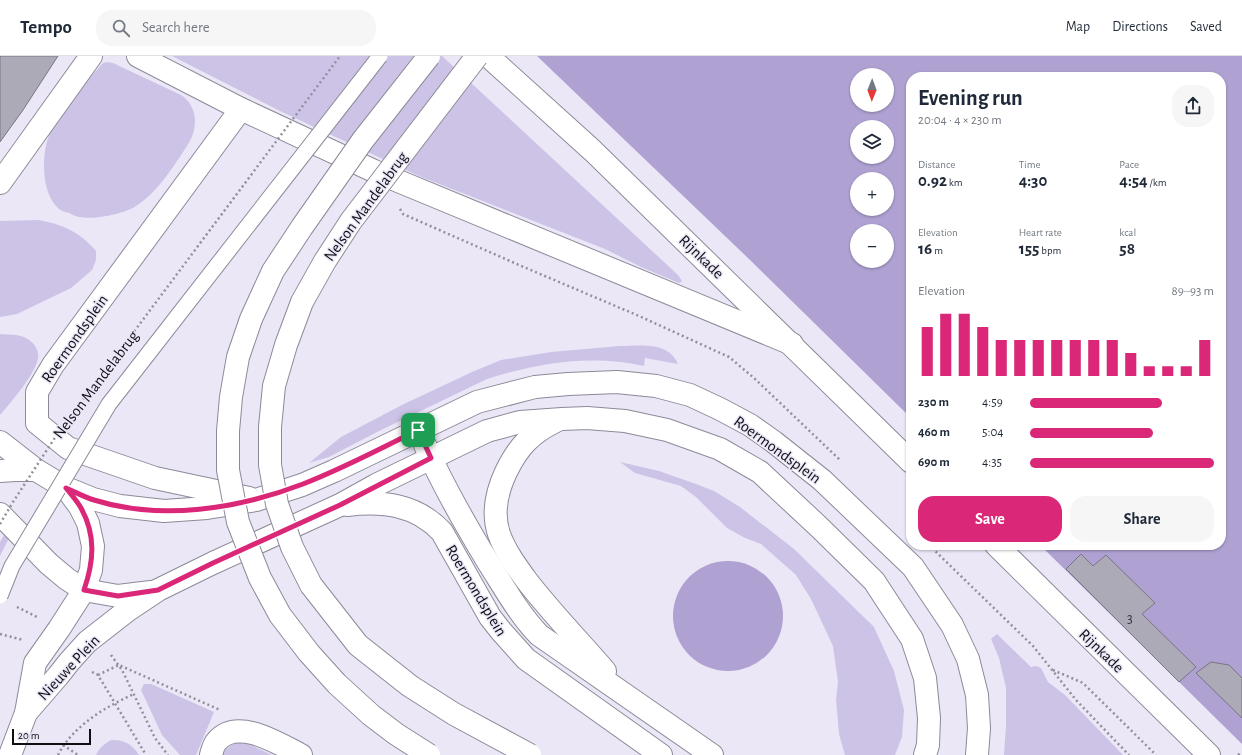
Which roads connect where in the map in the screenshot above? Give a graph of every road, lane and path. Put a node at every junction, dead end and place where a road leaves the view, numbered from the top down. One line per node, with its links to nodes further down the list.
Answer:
1 (91, 56): 9 (main road)
2 (138, 56): 8 (main road)
3 (340, 56): 24 (path, Nelson Mandelabrug, bridge)
4 (380, 56): 29 (lane, Nelson Mandelabrug, bridge)
5 (429, 56): 43 (main road, bridge)
6 (477, 56): 44 (main road, Nelson Mandelabrug, bridge)
7 (488, 56): 11 (main road, Rijnkade)
8 (241, 109): 11 (main road); 21 (main road, Roermondsplein)
9 (0, 183)
10 (399, 208): 17 (path)
11 (792, 344): 15 (main road, Rijnkade)
12 (562, 418): 16 (main road, Roermondsplein); 32 (main road); 47 (main road, Roermondsplein)
13 (418, 430): 16 (main road, Roermondsplein); 21 (main road, Roermondsplein); 48 (main road, Roermondsplein)
14 (0, 442): 18 (main road, Nieuwe Plein)
15 (906, 457)
16 (431, 458): 22 (main road, Nieuwe Plein); 32 (main road, Roermondsplein)
17 (842, 462)
18 (36, 470): 19 (main road); 20 (main road, Nieuwe Plein)
19 (0, 471)
20 (66, 488): 21 (main road, Roermondsplein); 27 (main road, Nieuwe Plein)
21 (256, 500)
22 (340, 505): 28 (main road, Nieuwe Plein); 45 (main road, Roermondsplein)
23 (0, 514): 27 (main road)
24 (0, 524)
25 (933, 550): 30 (path)
26 (1001, 550): 51 (main road, Rijnkade)
27 (84, 590): 28 (main road); 33 (main road, Nieuwe Plein)
28 (158, 590): 33 (main road, Nieuwe Plein)
29 (0, 596)
30 (1052, 669): 49 (path); 50 (path)
31 (98, 675): 34 (path)
32 (630, 698): 46 (main road, Roermondsplein)
33 (26, 713): 37 (main road, Nieuwe Plein)
34 (247, 732): 41 (main road); 42 (main road)
35 (63, 745): 38 (path); 39 (path); 40 (path)
36 (1242, 752): 52 (path)
37 (10, 755)
38 (58, 755)
39 (78, 755)
40 (168, 755)
41 (211, 755)
42 (301, 755)
43 (429, 755)
44 (530, 755)
45 (661, 755)
46 (712, 755)
47 (925, 755)
48 (977, 755)
49 (1129, 755)
50 (1156, 755)
51 (1209, 755)
52 (1238, 755)

